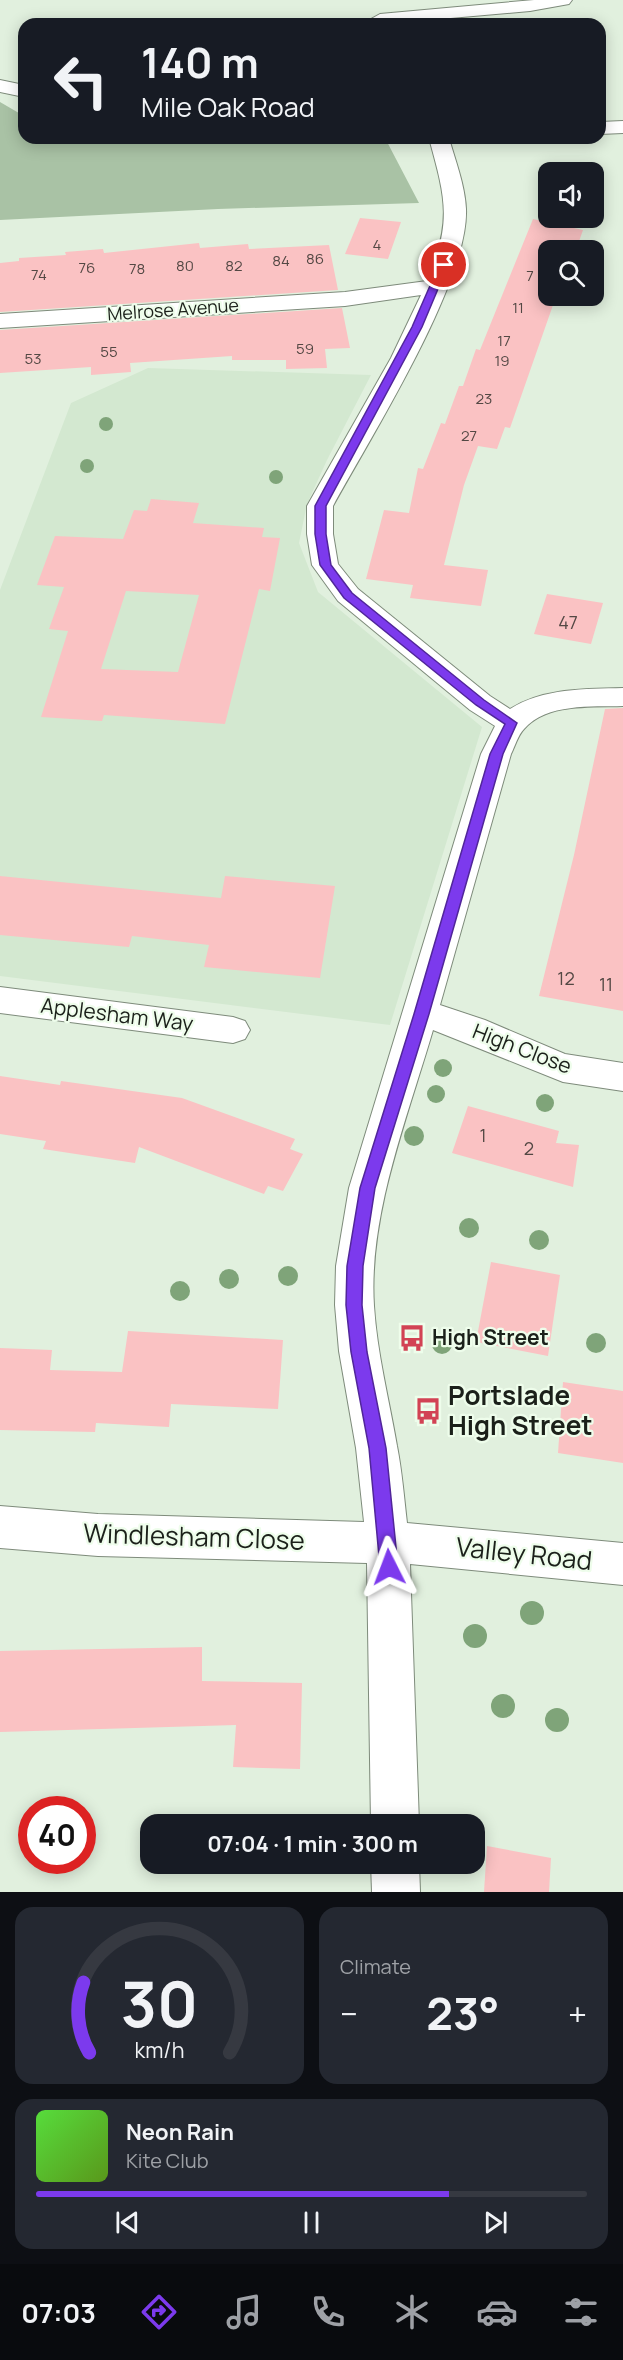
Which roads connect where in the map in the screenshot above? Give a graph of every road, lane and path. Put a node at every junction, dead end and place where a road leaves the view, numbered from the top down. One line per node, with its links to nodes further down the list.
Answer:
1 (372, 0): 3 (street)
2 (563, 0): 4 (street)
3 (380, 18)
4 (411, 18)
5 (0, 86): 6 (street)
6 (18, 90)
7 (623, 127): 8 (street)
8 (606, 128)
9 (440, 144): 10 (street)
10 (435, 286): 11 (street, Melrose Avenue); 12 (street)
11 (345, 299): 12 (street, Melrose Avenue); 13 (street, Melrose Avenue)
12 (400, 319): 15 (street)
13 (0, 321)
14 (623, 697): 15 (street)
15 (511, 723): 17 (street)
16 (0, 1000): 18 (street, Applesham Way)
17 (422, 1014): 19 (street, High Close); 21 (street)
18 (233, 1030)
19 (623, 1077)
20 (0, 1527): 21 (street, Windlesham Close)
21 (388, 1543): 22 (street, Valley Road); 23 (street)
22 (623, 1564)
23 (394, 1814)
24 (395, 1874): 25 (street)
25 (396, 1892)

